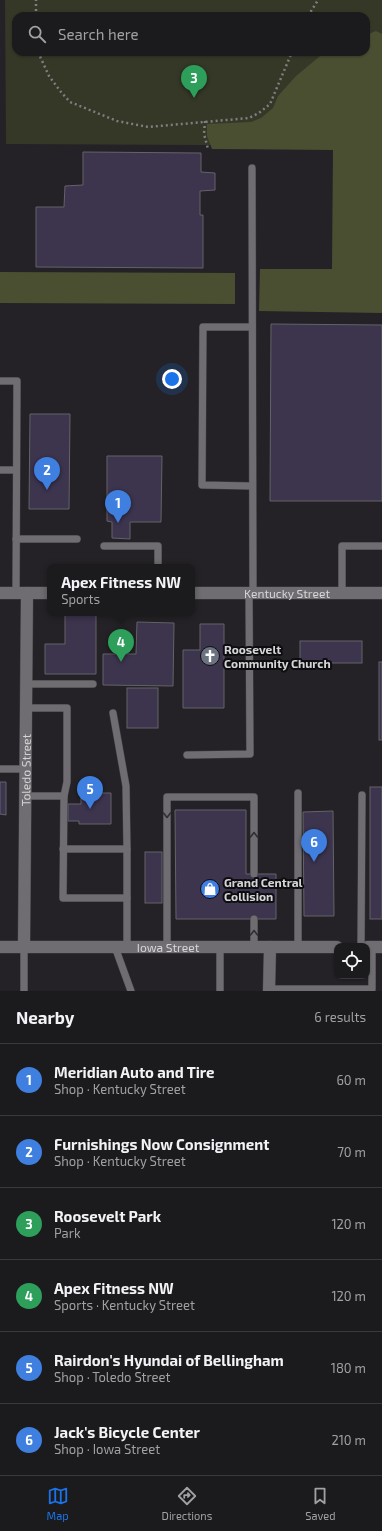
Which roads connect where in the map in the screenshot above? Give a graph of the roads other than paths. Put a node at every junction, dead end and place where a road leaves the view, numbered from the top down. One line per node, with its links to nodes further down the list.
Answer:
1 (252, 168): 2 (lane)
2 (252, 327): 6 (lane); 6 (lane)
3 (0, 381): 5 (lane)
4 (0, 470): 5 (lane)
5 (16, 470): 7 (lane)
6 (252, 486): 16 (lane)
7 (16, 538): 8 (lane); 13 (lane)
8 (77, 539)
9 (104, 546): 11 (lane)
10 (382, 546): 17 (lane)
11 (158, 564)
12 (0, 593): 13 (street)
13 (22, 593): 14 (street); 19 (street, Toledo Street)
14 (47, 593)
15 (195, 593): 16 (street, Kentucky Street)
16 (251, 593): 17 (street, Kentucky Street); 23 (lane)
17 (342, 593): 18 (street, Kentucky Street)
18 (382, 593)
19 (26, 684): 20 (lane); 21 (street, Toledo Street)
20 (93, 684)
21 (26, 708): 25 (street, Toledo Street); 29 (lane)
22 (113, 713): 31 (lane)
23 (187, 755)
24 (0, 769): 25 (lane)
25 (26, 769): 28 (street, Toledo Street)
26 (298, 793): 42 (lane)
27 (362, 795): 44 (lane)
28 (25, 796): 29 (lane); 36 (street, Toledo Street)
29 (64, 796): 30 (lane)
30 (64, 849): 31 (lane); 33 (lane)
31 (127, 849): 33 (lane)
32 (254, 874): 38 (lane, one-way to 38)
33 (127, 898): 37 (lane)
34 (254, 919): 40 (lane, one-way to 34)
35 (0, 947): 36 (street, Iowa Street)
36 (24, 947): 37 (street, Iowa Street); 47 (lane)
37 (121, 947): 38 (street, Iowa Street); 48 (lane)
38 (167, 947): 39 (street, Iowa Street)
39 (220, 947): 40 (street, Iowa Street); 49 (lane)
40 (254, 947): 41 (street, Iowa Street)
41 (270, 947): 42 (street, Iowa Street); 45 (street)
42 (298, 947): 43 (street, Iowa Street)
43 (334, 947)
44 (371, 947): 46 (lane)
45 (269, 990): 46 (lane)
46 (359, 990)
47 (24, 991)
48 (131, 991)
49 (220, 991)

